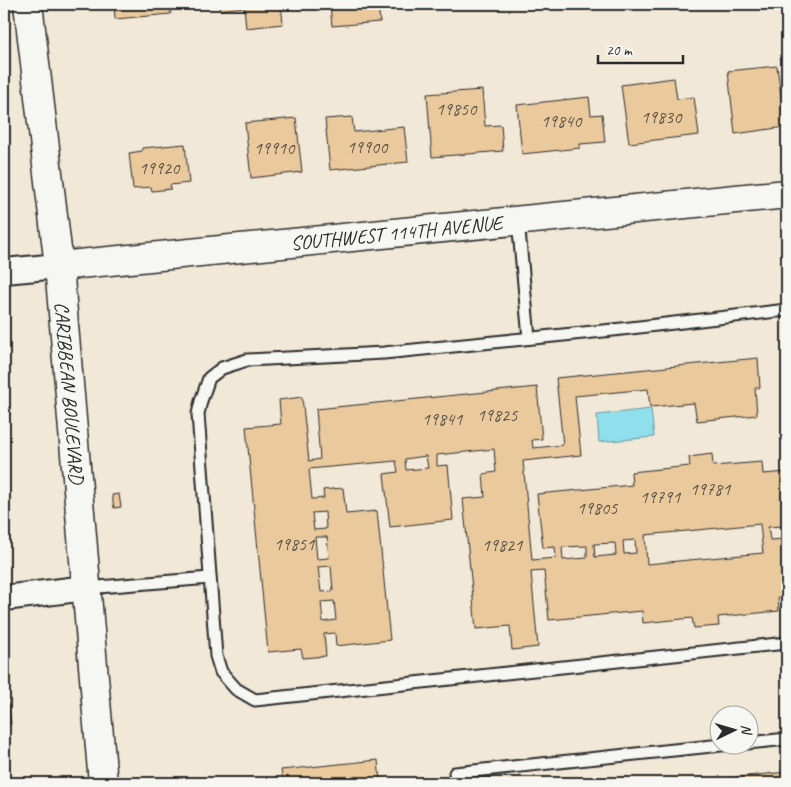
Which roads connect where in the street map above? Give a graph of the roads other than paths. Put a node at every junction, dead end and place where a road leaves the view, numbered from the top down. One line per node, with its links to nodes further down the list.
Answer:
1 (28, 4): 4 (street, CARIBBEAN BOULEVARD)
2 (787, 194): 3 (street, SOUTHWEST 114TH AVENUE)
3 (518, 220): 4 (street, SOUTHWEST 114TH AVENUE); 7 (lane)
4 (59, 266): 5 (street, SOUTHWEST 114TH AVENUE); 9 (street, CARIBBEAN BOULEVARD)
5 (4, 271)
6 (787, 310): 7 (lane)
7 (530, 338): 8 (lane)
8 (210, 578): 9 (lane); 11 (lane)
9 (86, 588): 10 (street); 16 (street, CARIBBEAN BOULEVARD)
10 (4, 598)
11 (787, 643)
12 (787, 739): 13 (lane)
13 (758, 742)
14 (708, 746): 15 (lane)
15 (455, 773)
16 (103, 783)

